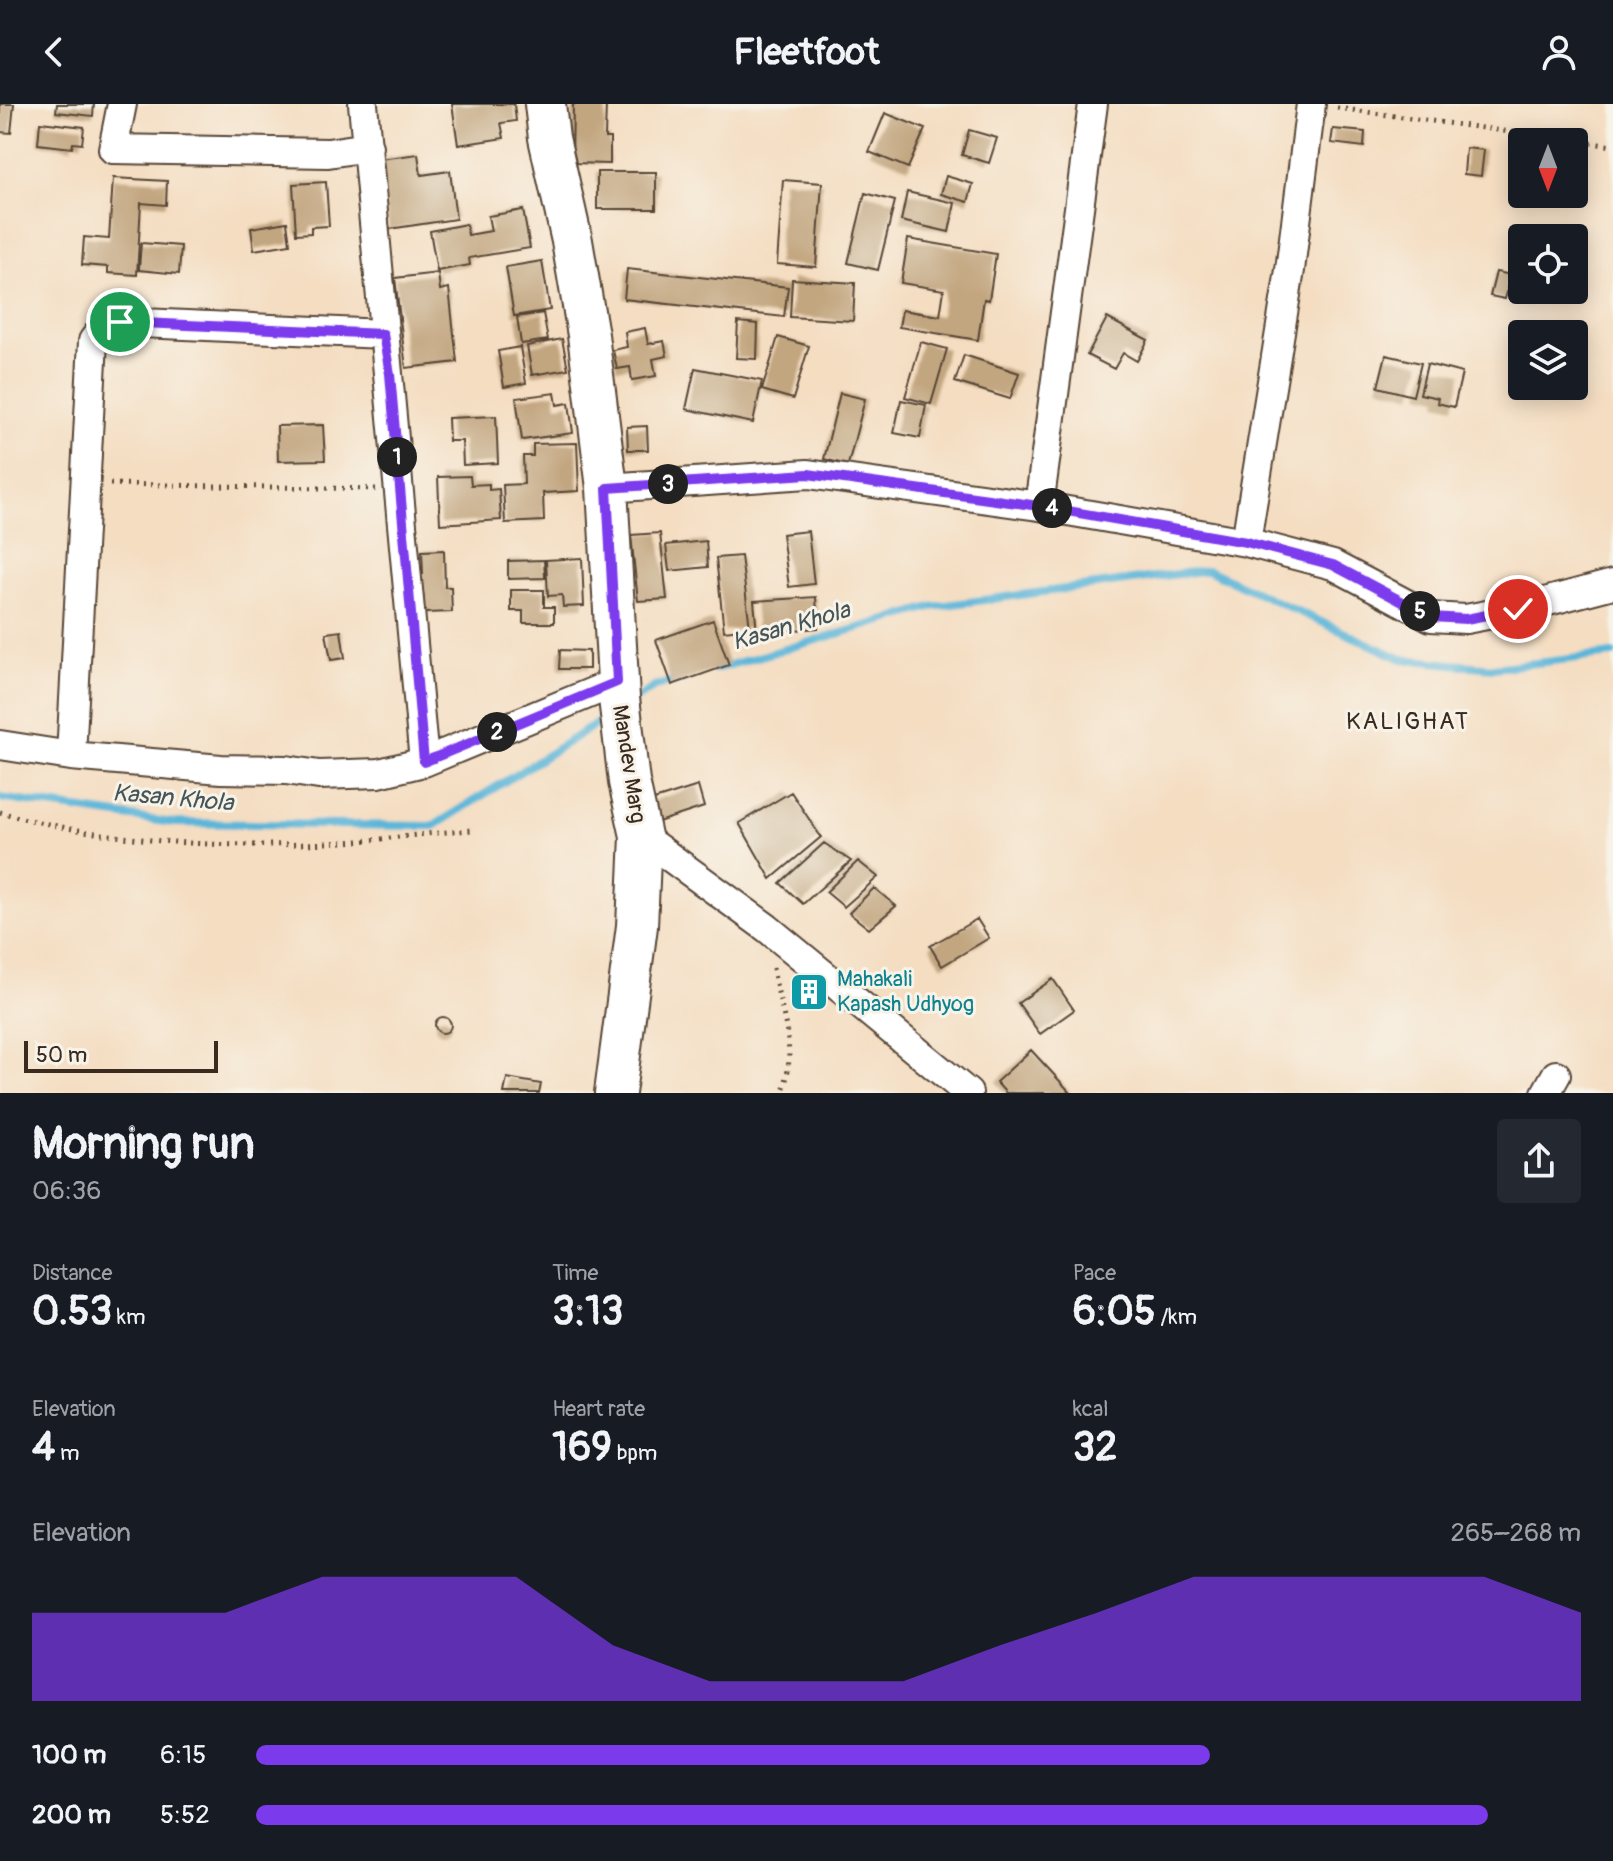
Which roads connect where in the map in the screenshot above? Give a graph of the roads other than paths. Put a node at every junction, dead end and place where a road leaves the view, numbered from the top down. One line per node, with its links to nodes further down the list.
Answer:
1 (122, 104): 6 (street)
2 (363, 104): 6 (street)
3 (545, 104): 8 (main road, Mandev Marg)
4 (1093, 104): 9 (street)
5 (1309, 104): 10 (street)
6 (368, 147): 7 (street)
7 (383, 334): 14 (street); 15 (street)
8 (607, 488): 9 (street); 12 (main road, Mandev Marg)
9 (1039, 506): 10 (street)
10 (1246, 542): 11 (street)
11 (1613, 584)
12 (618, 690): 15 (street); 16 (main road, Mandev Marg)
13 (0, 745): 14 (street)
14 (71, 756): 15 (street)
15 (424, 762)
16 (641, 836): 17 (main road, Mandev Marg); 18 (street)
17 (615, 1093)
18 (968, 1093)

